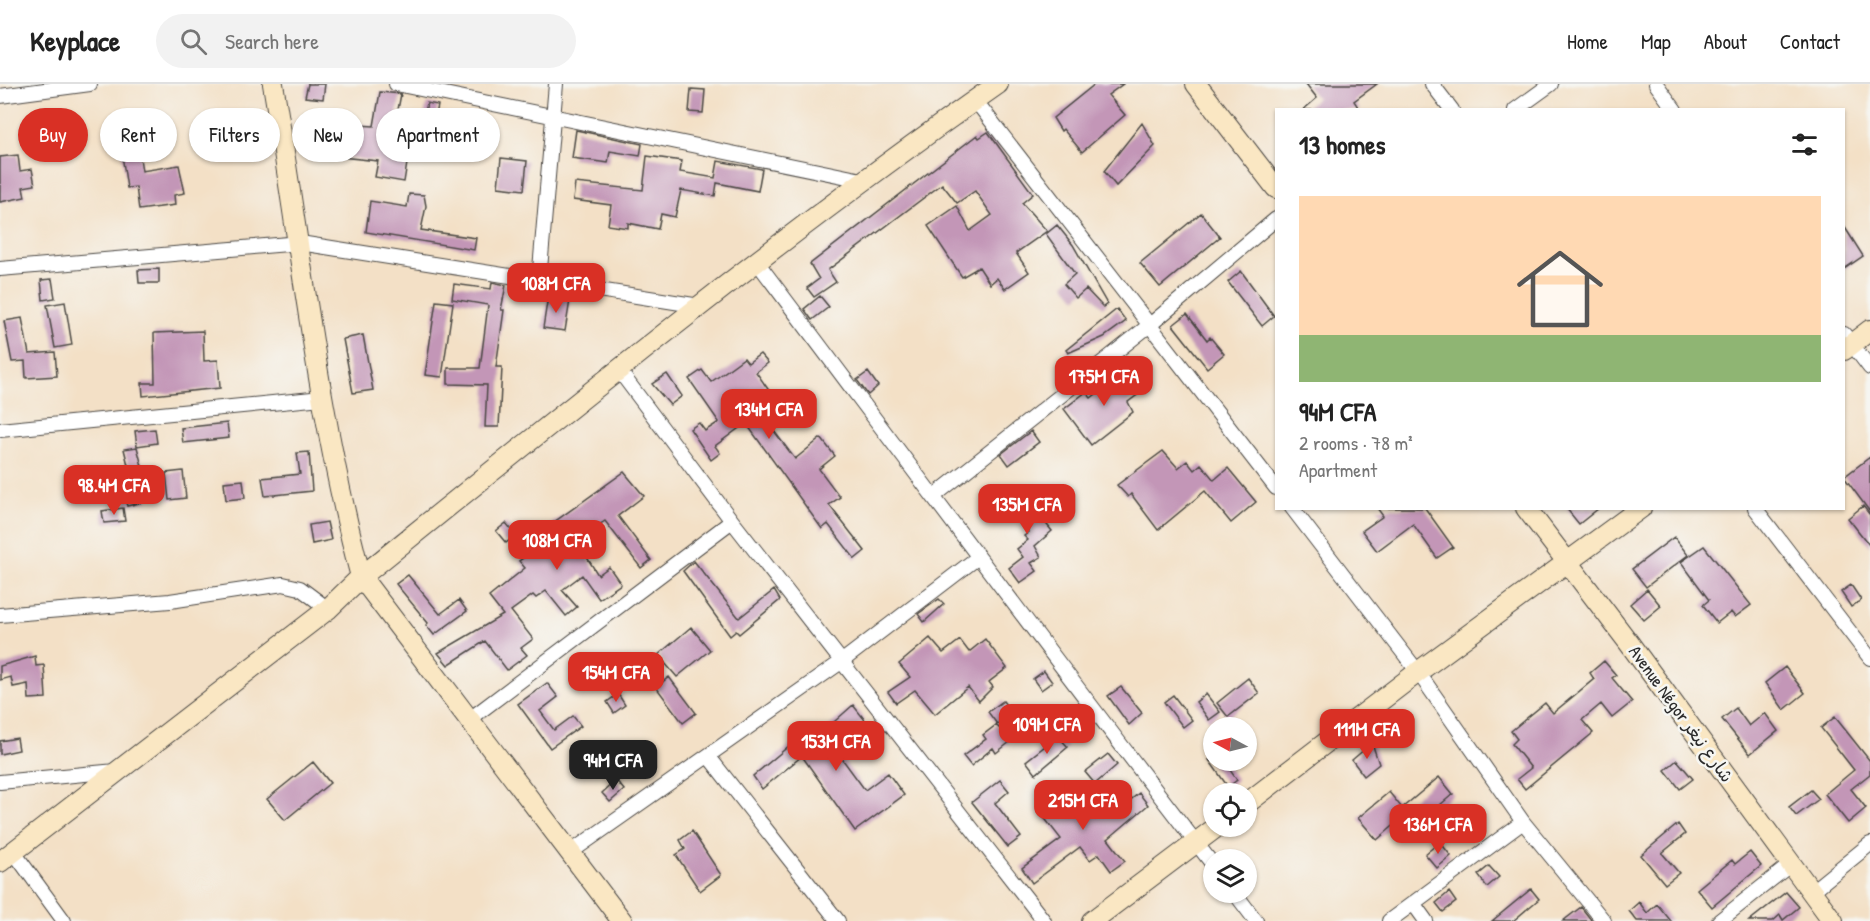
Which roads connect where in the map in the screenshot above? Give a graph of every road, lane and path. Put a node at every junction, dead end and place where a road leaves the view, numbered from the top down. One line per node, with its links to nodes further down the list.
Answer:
1 (90, 84): 10 (street)
2 (273, 84): 19 (street)
3 (396, 84): 15 (street)
4 (556, 84): 15 (street)
5 (998, 84): 11 (street)
6 (1196, 84): 17 (street)
7 (1432, 84): 12 (street)
8 (1551, 84): 13 (street)
9 (1656, 84): 14 (street)
10 (0, 96)
11 (975, 100): 16 (street); 24 (street)
12 (1450, 108)
13 (1518, 108)
14 (1674, 108)
15 (554, 115): 16 (street); 22 (street)
16 (862, 180): 20 (street)
17 (1275, 187)
18 (1275, 220): 24 (street)
19 (300, 243): 21 (street); 22 (street); 29 (street)
20 (757, 262): 23 (street); 32 (street)
21 (0, 269)
22 (539, 280): 23 (street)
23 (700, 306): 27 (street)
24 (1151, 324): 31 (street); 32 (street)
25 (1870, 330): 26 (street)
26 (1846, 343): 28 (street)
27 (618, 369): 37 (street); 40 (street)
28 (1870, 369)
29 (322, 398): 30 (street); 40 (street)
30 (0, 430)
31 (1275, 487)
32 (934, 496): 38 (street)
33 (1294, 510): 45 (street)
34 (1528, 510): 39 (street, Avenue Négor شارع نيغر)
35 (1638, 510): 39 (street)
36 (1757, 510): 43 (street)
37 (732, 521): 44 (street); 46 (street)
38 (977, 558): 44 (street); 53 (street)
39 (1568, 563): 45 (street); 58 (street, Avenue Négor شارع نيغر)
40 (361, 577): 41 (street); 46 (street)
41 (328, 609): 42 (street); 48 (street)
42 (0, 615)
43 (1870, 658)
44 (841, 662): 47 (street); 65 (street)
45 (1418, 672): 50 (street); 51 (street)
46 (470, 719): 55 (street)
47 (709, 757): 55 (street); 64 (street)
48 (116, 771): 49 (street); 57 (street)
49 (0, 782)
50 (1257, 796)
51 (1523, 822): 61 (street); 70 (street)
52 (1204, 837): 53 (street)
53 (1196, 843): 56 (street); 66 (street)
54 (1870, 844): 59 (street)
55 (571, 852): 63 (street)
56 (1203, 852)
57 (6, 856): 62 (street)
58 (1791, 864): 59 (street, Avenue Négor شارع نيغر); 71 (street)
59 (1811, 892): 72 (street, Avenue Négor شارع نيغر)
60 (1242, 903): 67 (street)
61 (1413, 903): 68 (street); 69 (street)
62 (64, 921)
63 (622, 921)
64 (838, 921)
65 (1044, 921)
66 (1092, 921)
67 (1256, 921)
68 (1389, 921)
69 (1426, 921)
70 (1604, 921)
71 (1719, 921)
72 (1833, 921)

